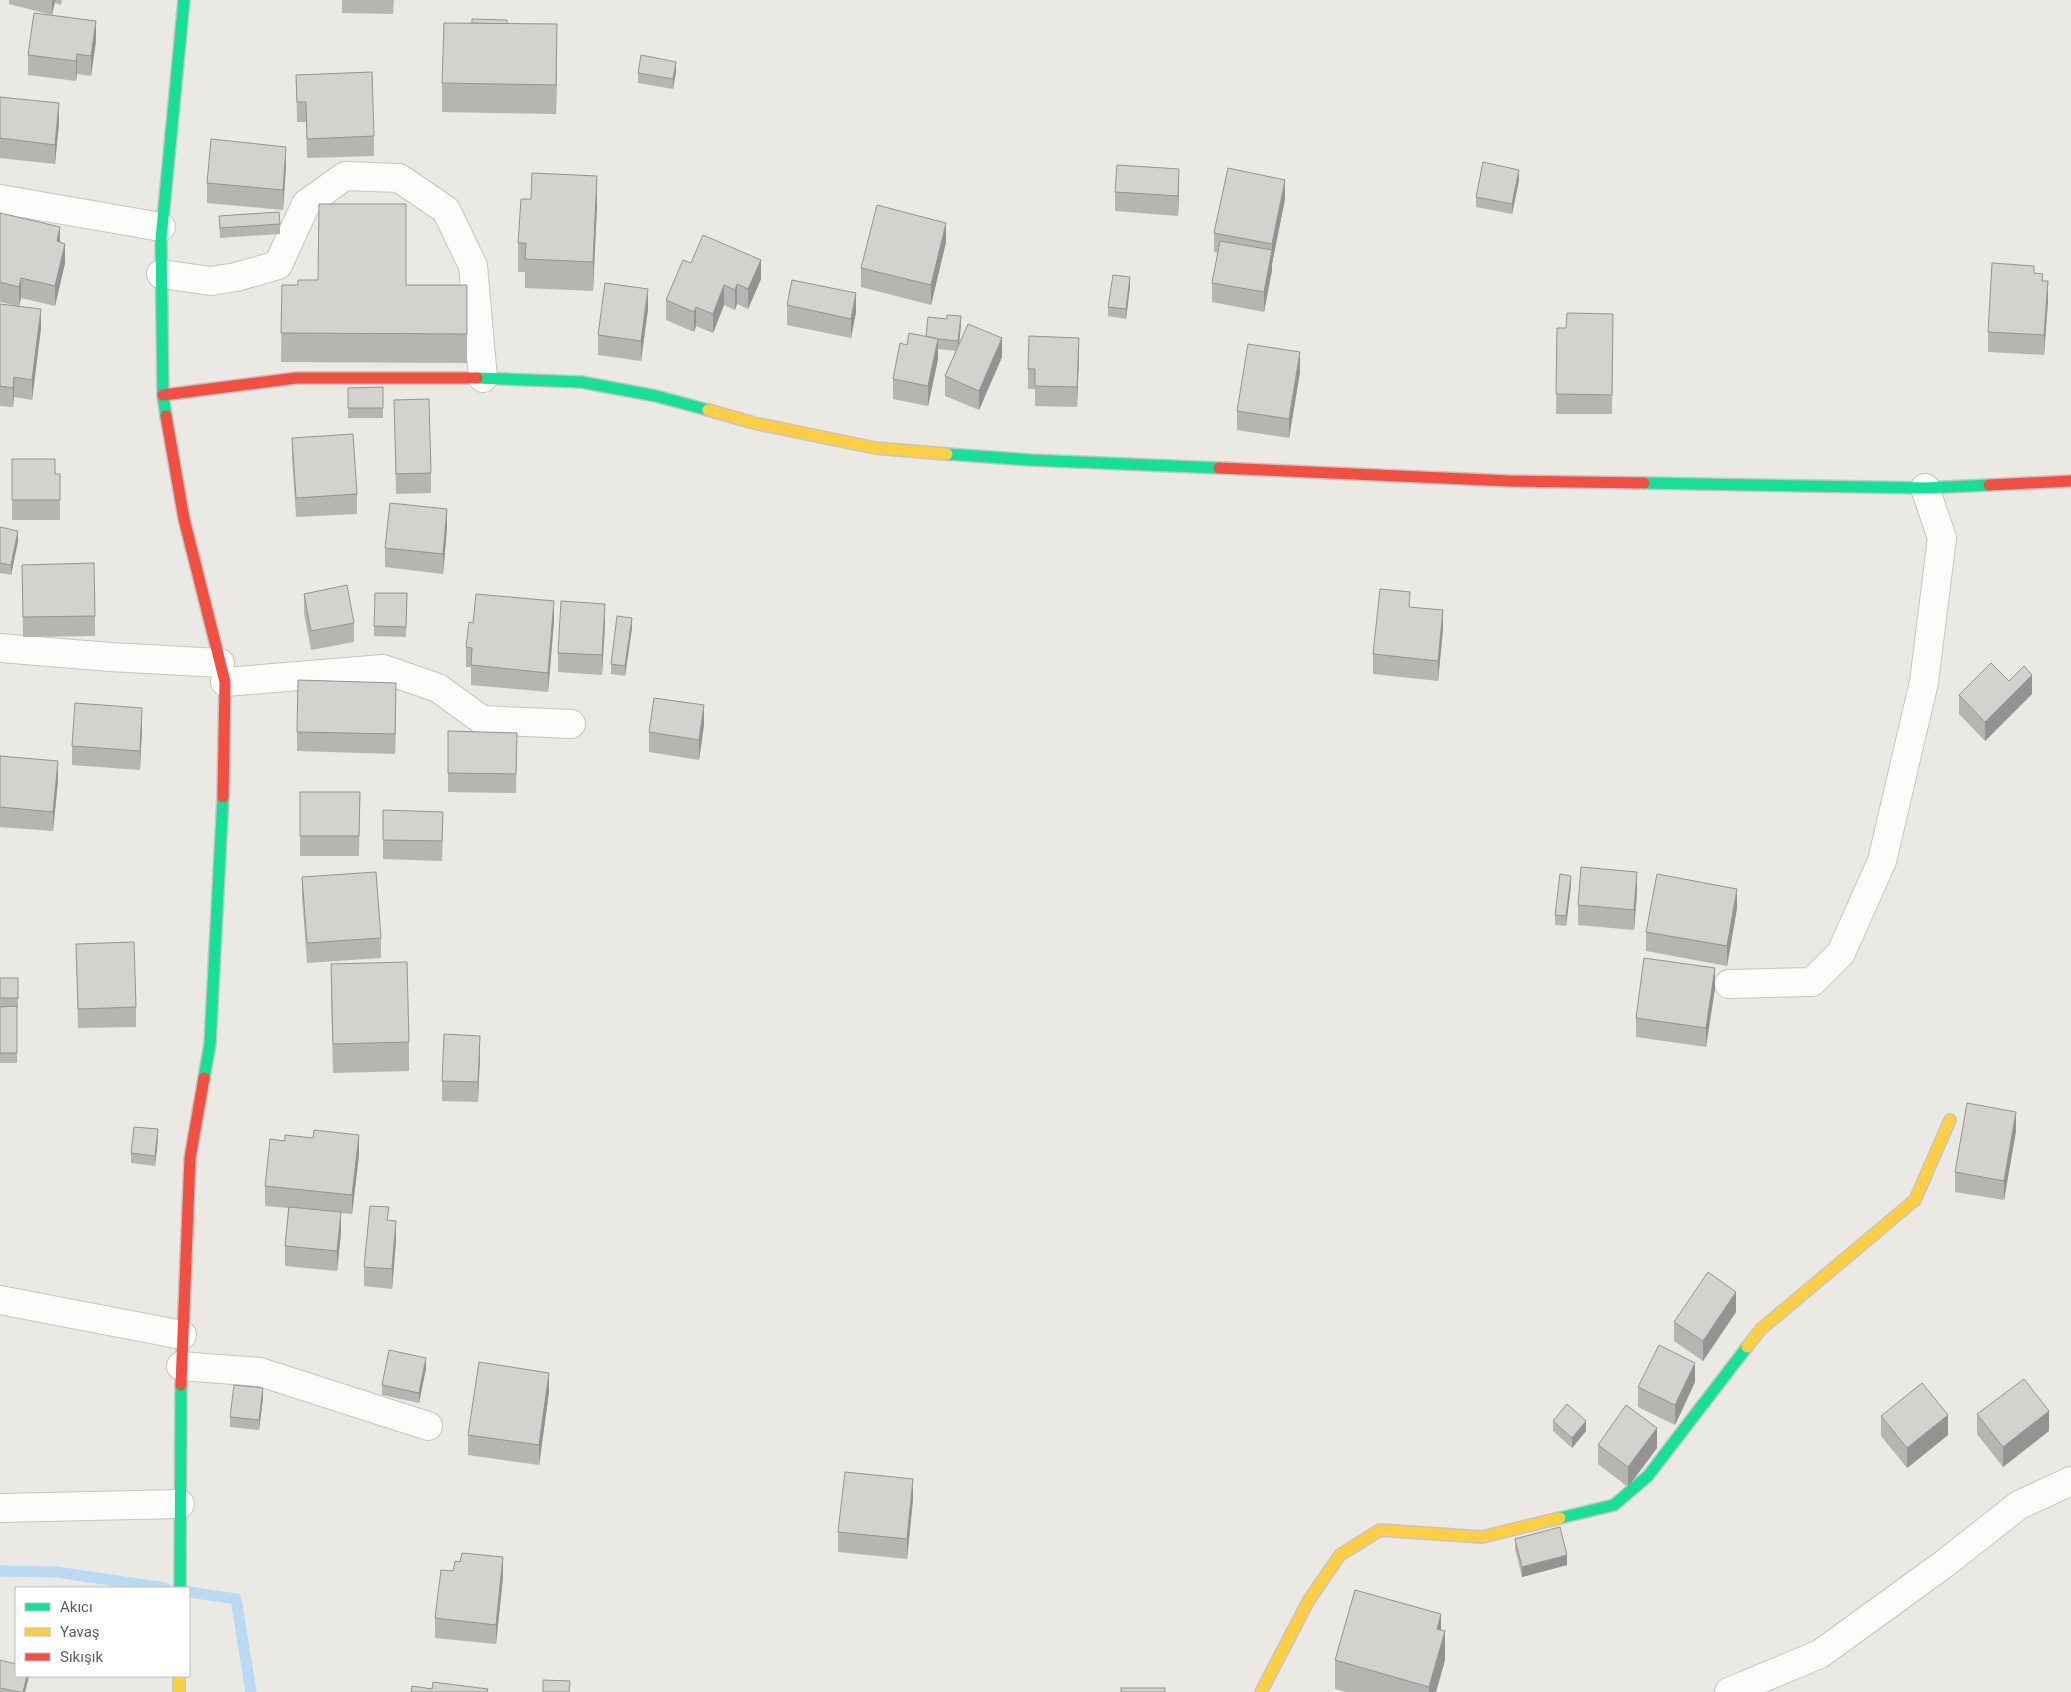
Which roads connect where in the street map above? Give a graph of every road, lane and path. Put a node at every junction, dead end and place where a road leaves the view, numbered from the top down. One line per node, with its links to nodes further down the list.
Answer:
1 (184, 0): 3 (street)
2 (0, 199): 3 (street)
3 (162, 227): 4 (street)
4 (161, 274): 5 (street); 6 (street)
5 (483, 378): 6 (street); 8 (street)
6 (163, 395): 10 (street)
7 (2071, 481): 8 (street)
8 (1925, 488): 12 (street)
9 (0, 648): 10 (street)
10 (222, 673): 11 (street); 15 (street)
11 (571, 724)
12 (1729, 984)
13 (1950, 1120): 24 (street)
14 (0, 1300): 15 (street)
15 (182, 1335): 16 (street)
16 (181, 1366): 17 (street); 19 (street)
17 (428, 1426)
18 (2071, 1481): 25 (street)
19 (180, 1504): 20 (street); 21 (street)
20 (0, 1508)
21 (180, 1587)
22 (179, 1677): 23 (street)
23 (179, 1692)
24 (1261, 1692)
25 (1729, 1692)

